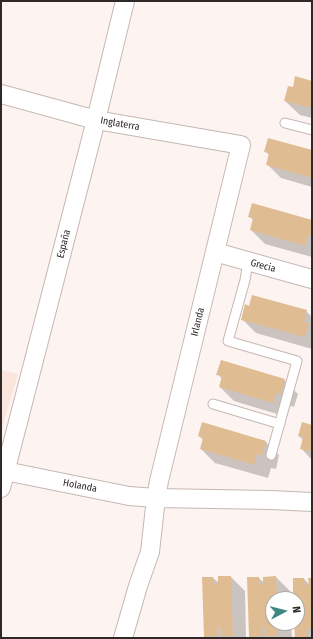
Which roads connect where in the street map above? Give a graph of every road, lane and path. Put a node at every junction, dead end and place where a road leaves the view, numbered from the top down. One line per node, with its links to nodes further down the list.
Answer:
1 (125, 1): 3 (street, España)
2 (1, 94): 3 (street, Inglaterra)
3 (96, 120): 6 (street, Inglaterra); 13 (street, España)
4 (285, 122): 5 (lane)
5 (312, 130)
6 (241, 145): 7 (street, Irlanda)
7 (215, 252): 8 (street, Grecia); 14 (street, Irlanda)
8 (248, 262): 9 (street, Grecia); 11 (lane)
9 (312, 279)
10 (213, 404): 11 (lane)
11 (280, 424): 12 (lane)
12 (271, 455)
13 (2, 481): 14 (street, Holanda)
14 (156, 498): 15 (street, Holanda); 16 (street, Irlanda)
15 (312, 502)
16 (123, 638)

